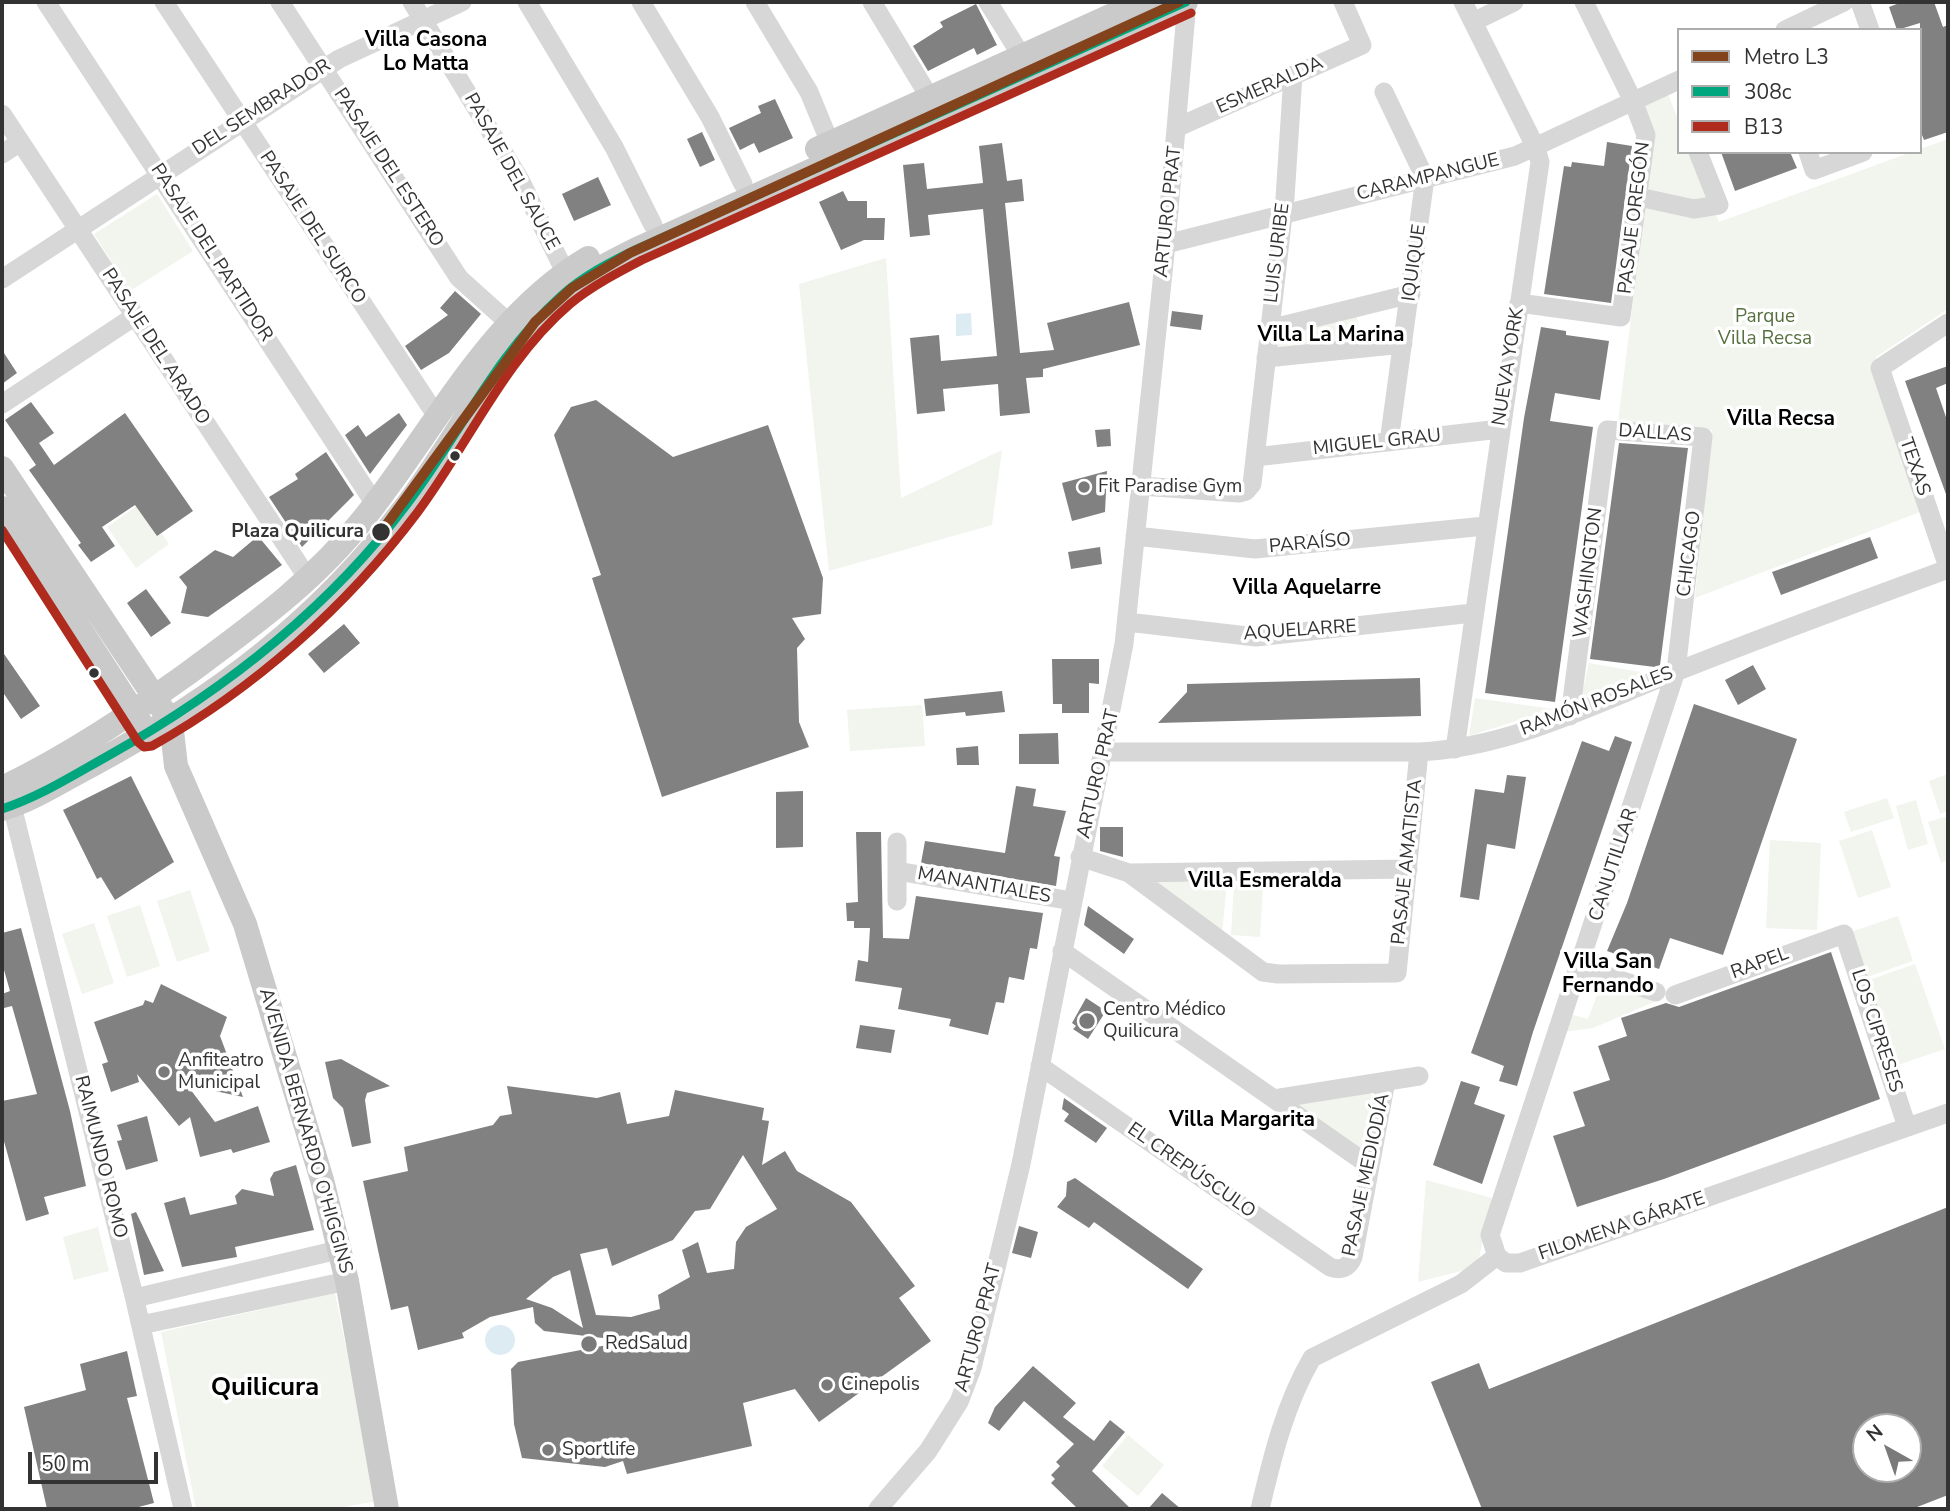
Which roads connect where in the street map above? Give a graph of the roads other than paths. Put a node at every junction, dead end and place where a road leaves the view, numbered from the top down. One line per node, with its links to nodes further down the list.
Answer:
1 (46, 2): 40 (street, PASAJE DEL PARTIDOR)
2 (164, 2): 31 (street, PASAJE DEL SURCO)
3 (280, 2): 24 (street, PASAJE DEL ESTERO)
4 (412, 2): 19 (street, PASAJE DEL SAUCE)
5 (462, 2): 19 (street, DEL SEMBRADOR)
6 (527, 2): 45 (street)
7 (641, 2): 42 (street)
8 (755, 2): 34 (street)
9 (872, 2): 28 (street)
10 (988, 2): 23 (street)
11 (1141, 2): 23 (main road)
12 (1186, 2): 32 (street, ARTURO PRAT); 79 (main road)
13 (1343, 2): 25 (street, ESMERALDA)
14 (1463, 2): 20 (street, NUEVA YORK)
15 (1514, 2): 20 (street)
16 (1584, 2): 29 (street, PASAJE OREGÓN)
17 (1844, 2): 21 (street)
18 (1860, 2): 22 (street)
19 (424, 19): 24 (street, DEL SEMBRADOR); 48 (street, PASAJE DEL SAUCE)
20 (1473, 22): 35 (street, NUEVA YORK)
21 (1789, 28)
22 (1869, 28)
23 (1021, 55): 28 (main road)
24 (323, 68): 31 (street, DEL SEMBRADOR); 53 (street, PASAJE DEL ESTERO)
25 (1293, 75): 32 (street, ESMERALDA); 44 (street, LUIS URIBE)
26 (1676, 88): 29 (street, CARAMPANGUE)
27 (1384, 92): 41 (street)
28 (930, 98): 34 (main road)
29 (1633, 102): 35 (street, CARAMPANGUE); 43 (street, PASAJE OREGÓN)
30 (2, 114): 33 (street, PASAJE DEL ARADO)
31 (242, 121): 40 (street, DEL SEMBRADOR); 59 (street, PASAJE DEL SURCO)
32 (1178, 127): 47 (street, ARTURO PRAT)
33 (20, 142): 36 (street); 46 (street, PASAJE DEL ARADO)
34 (831, 143): 42 (main road)
35 (1536, 148): 41 (street, CARAMPANGUE); 51 (street, NUEVA YORK)
36 (2, 154)
37 (1699, 154): 43 (street)
38 (1851, 154): 39 (street)
39 (1811, 161)
40 (160, 175): 46 (street, DEL SEMBRADOR); 67 (street, PASAJE DEL PARTIDOR)
41 (1425, 178): 44 (street, CARAMPANGUE); 50 (street, IQUIQUE)
42 (743, 184): 45 (main road)
43 (1639, 197): 51 (street, PASAJE OREGÓN)
44 (1282, 215): 47 (street, CARAMPANGUE); 55 (street, LUIS URIBE)
45 (653, 225): 48 (main road)
46 (77, 229): 49 (street, DEL SEMBRADOR); 52 (street, PASAJE DEL ARADO)
47 (1166, 244): 66 (street, ARTURO PRAT)
48 (565, 272): 53 (main road)
49 (2, 279)
50 (1411, 294): 55 (street); 56 (street, IQUIQUE)
51 (1519, 303): 60 (street, NUEVA YORK)
52 (135, 316): 58 (street); 72 (street, PASAJE DEL ARADO)
53 (509, 323): 59 (main road)
54 (1948, 323): 71 (street, TEXAS)
55 (1269, 329): 57 (street, LUIS URIBE)
56 (1403, 344): 57 (street); 63 (street, IQUIQUE)
57 (1266, 358): 64 (street, LUIS URIBE)
58 (2, 404)
59 (438, 418): 67 (main road)
60 (1500, 429): 63 (street, MIGUEL GRAU); 69 (street, NUEVA YORK)
61 (1608, 430): 62 (street, DALLAS); 78 (street, WASHINGTON)
62 (1703, 437): 75 (street, CHICAGO)
63 (1388, 442): 64 (street, MIGUEL GRAU)
64 (1255, 457): 66 (street, LUIS URIBE)
65 (2, 468): 76 (main road, AVENIDA BERNARDO O'HIGGINS)
66 (1141, 486): 70 (street, ARTURO PRAT)
67 (375, 504): 72 (main road)
68 (2, 508): 77 (main road, AVENIDA BERNARDO O'HIGGINS)
69 (1485, 526): 70 (street, PARAÍSO); 73 (street, NUEVA YORK)
70 (1135, 536): 74 (street, ARTURO PRAT)
71 (1948, 568): 75 (street, RAMÓN ROSALES)
72 (309, 580): 76 (main road)
73 (1473, 613): 74 (street, AQUELARRE); 81 (street, NUEVA YORK)
74 (1127, 622): 82 (street, ARTURO PRAT)
75 (1676, 671): 78 (street, RAMÓN ROSALES); 95 (street, CANUTILLAR)
76 (155, 696): 77 (main road); 79 (main road, AVENIDA BERNARDO O'HIGGINS)
77 (133, 712): 80 (main road, AVENIDA BERNARDO O'HIGGINS); 85 (main road)
78 (1570, 716): 81 (street, RAMÓN ROSALES)
79 (170, 722): 80 (main road); 84 (main road, AVENIDA BERNARDO O'HIGGINS)
80 (148, 735): 84 (main road, AVENIDA BERNARDO O'HIGGINS); 85 (main road)
81 (1455, 749): 83 (street, RAMÓN ROSALES)
82 (1103, 752): 83 (street, RAMÓN ROSALES); 87 (street, ARTURO PRAT)
83 (1419, 752): 88 (street, PASAJE AMATISTA)
84 (176, 766): 103 (main road, AVENIDA BERNARDO O'HIGGINS)
85 (5, 801): 108 (street, RAIMUNDO ROMO)
86 (897, 842): 89 (street, MANANTIALES)
87 (1080, 857): 90 (street); 92 (street, ARTURO PRAT)
88 (1408, 869): 90 (street); 90 (street, PASAJE AMATISTA)
89 (897, 871): 91 (street, MANANTIALES); 92 (street, MANANTIALES)
90 (1129, 873)
91 (897, 901)
92 (1072, 901): 94 (street, ARTURO PRAT)
93 (1844, 934): 95 (street, RAPEL); 101 (street, LOS CIPRESES)
94 (1062, 951): 96 (street, ARTURO PRAT); 99 (street)
95 (1581, 967): 104 (street, CANUTILLAR)
96 (1040, 1066): 105 (street, EL CREPÚSCULO); 113 (street, ARTURO PRAT)
97 (1419, 1076): 98 (street)
98 (1386, 1081): 99 (street); 102 (street, PASAJE MEDIODÍA)
99 (1275, 1100): 102 (street)
100 (1948, 1112): 101 (street, FILOMENA GÁRATE)
101 (1907, 1127): 104 (street, FILOMENA GÁRATE)
102 (1370, 1166): 105 (street, PASAJE MEDIODÍA)
103 (338, 1250): 106 (street); 107 (main road, AVENIDA BERNARDO O'HIGGINS)
104 (1497, 1256): 114 (street)
105 (1345, 1268)
106 (232, 1275): 108 (street); 109 (street)
107 (347, 1281): 109 (street); 112 (main road, AVENIDA BERNARDO O'HIGGINS)
108 (135, 1298): 110 (street, RAIMUNDO ROMO)
109 (238, 1305): 110 (street)
110 (141, 1325): 111 (street, RAIMUNDO ROMO)
111 (183, 1509)
112 (387, 1509)
113 (878, 1509)
114 (1260, 1509)

